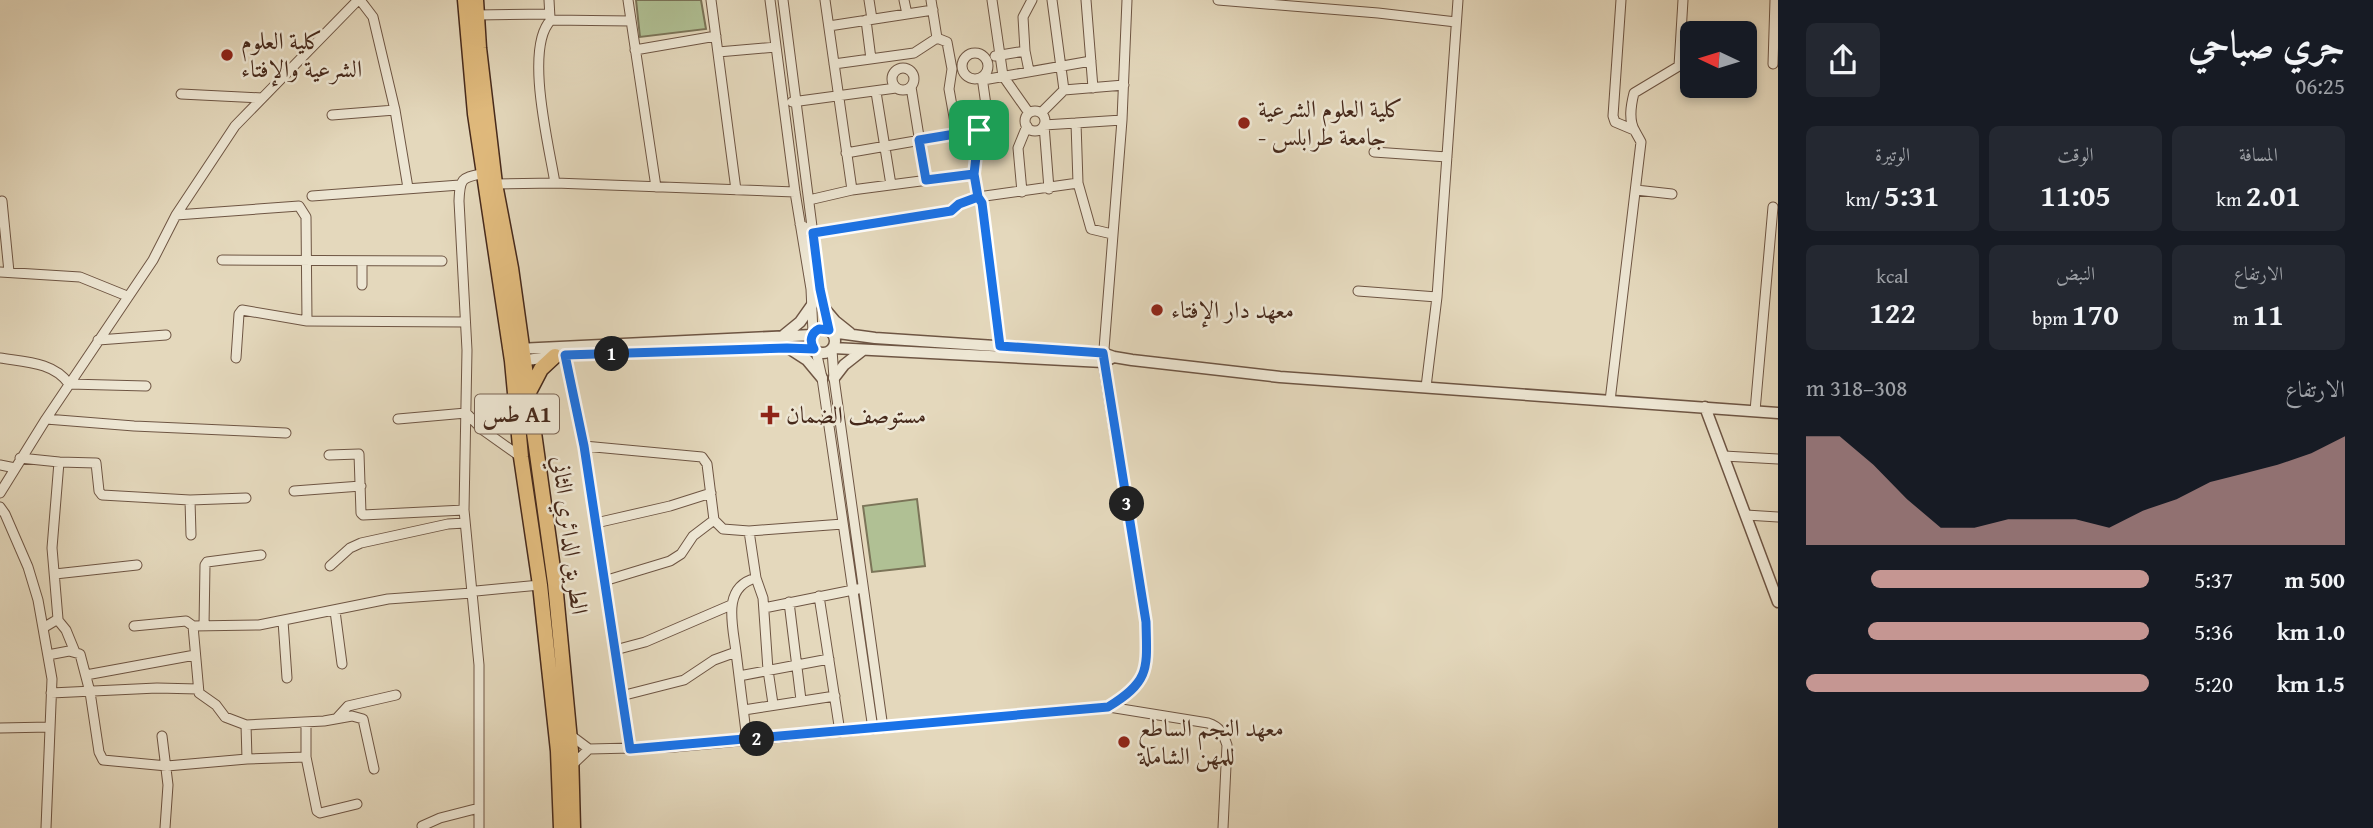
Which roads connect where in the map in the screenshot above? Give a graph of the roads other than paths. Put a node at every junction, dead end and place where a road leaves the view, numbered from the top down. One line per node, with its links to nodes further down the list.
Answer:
1 (359, 0): 58 (street); 62 (street)
2 (465, 0): 79 (highway, الطريق الدائري الثاني / طس A1)
3 (549, 0): 27 (street)
4 (628, 0): 29 (street)
5 (711, 0): 32 (street)
6 (770, 0): 34 (street)
7 (783, 0): 60 (street)
8 (825, 0): 31 (street)
9 (869, 0): 28 (street)
10 (904, 0): 26 (street)
11 (992, 0): 39 (street)
12 (1032, 0): 36 (street)
13 (1052, 0): 44 (street)
14 (1086, 0): 41 (street)
15 (1127, 0): 49 (street)
16 (1218, 0): 22 (street)
17 (1378, 0): 25 (street)
18 (1458, 0): 30 (street)
19 (1621, 0): 59 (street)
20 (1684, 0): 55 (street)
21 (1775, 0): 43 (street)
22 (1248, 1): 25 (street)
23 (932, 5): 26 (street); 33 (street)
24 (476, 7): 27 (street); 79 (highway, الطريق الدائري الثاني / طس A1)
25 (1378, 13): 30 (street)
26 (907, 14): 28 (street)
27 (550, 17): 29 (street); 81 (street)
28 (869, 20): 31 (street); 40 (street)
29 (631, 21): 35 (street)
30 (1456, 22): 77 (street)
31 (829, 26): 42 (street)
32 (716, 36): 35 (street); 37 (street)
33 (937, 38): 40 (street); 45 (street)
34 (776, 47): 37 (street); 61 (street)
35 (635, 50): 85 (street)
36 (1025, 51): 39 (street); 46 (street)
37 (718, 52): 88 (street)
38 (982, 55): 39 (street); 45 (street); 48 (street)
39 (998, 56): 47 (street)
40 (871, 59): 42 (street)
41 (1091, 61): 44 (street); 52 (street)
42 (834, 64): 57 (street)
43 (1773, 64)
44 (1061, 66): 46 (street); 53 (street)
45 (957, 69): 48 (street); 72 (street)
46 (1029, 71): 47 (street)
47 (1003, 76): 48 (street); 63 (street)
48 (982, 79): 70 (street)
49 (1124, 85): 52 (street); 66 (street)
50 (896, 88): 51 (street); 51 (street); 54 (street)
51 (911, 88): 73 (street)
52 (1093, 88): 53 (street)
53 (1064, 90): 64 (street)
54 (876, 92): 57 (street); 74 (street)
55 (1634, 93): 59 (street); 71 (street)
56 (181, 94): 58 (street)
57 (839, 96): 60 (street); 76 (street)
58 (262, 98): 99 (street)
59 (1613, 100): 71 (street)
60 (796, 101): 61 (street); 96 (street)
61 (784, 103): 91 (street)
62 (395, 110): 65 (street); 86 (street)
63 (1029, 113): 64 (street); 69 (street)
64 (1041, 113): 68 (street)
65 (332, 115)
66 (1122, 120): 67 (street); 103 (street)
67 (1076, 123): 68 (street); 82 (street)
68 (1044, 125): 69 (street); 87 (street)
69 (1027, 126): 92 (street)
70 (979, 130): 72 (street); 78 (street)
71 (1634, 130): 90 (street)
72 (957, 134): 73 (street)
73 (919, 140): 74 (street); 80 (street)
74 (884, 146): 76 (street); 84 (street)
75 (1374, 152): 77 (street)
76 (846, 153): 89 (street)
77 (1447, 157): 112 (street)
78 (974, 174): 80 (street); 95 (street)
79 (490, 179): 81 (street); 83 (street); 127 (highway, الطريق الدائري الثاني / طس A1)
80 (926, 180): 84 (street)
81 (555, 183): 85 (street)
82 (1078, 183): 87 (street); 103 (street)
83 (460, 185): 86 (street); 115 (street)
84 (891, 185): 89 (street)
85 (656, 187): 88 (street)
86 (408, 188): 94 (street)
87 (1049, 188): 92 (street)
88 (736, 190): 91 (street)
89 (852, 190): 96 (street)
90 (1636, 190): 93 (street); 138 (street)
91 (795, 192): 100 (street)
92 (1023, 192): 95 (street)
93 (1672, 194)
94 (313, 196)
95 (978, 197): 102 (street); 122 (street)
96 (809, 200): 102 (street)
97 (2, 201): 101 (street)
98 (1773, 207): 140 (street)
99 (176, 215): 107 (street); 111 (street)
100 (800, 224): 102 (street); 113 (street)
101 (3, 229): 108 (street)
102 (813, 233): 113 (street)
103 (1112, 234): 130 (street)
104 (222, 260): 107 (street)
105 (362, 261): 106 (street); 107 (street); 109 (street)
106 (442, 261)
107 (305, 262): 114 (street)
108 (5, 272): 111 (street)
109 (362, 285)
110 (1358, 291): 112 (street)
111 (127, 296): 121 (street)
112 (1437, 297): 136 (street)
113 (818, 306): 116 (street); 117 (street); 119 (street); 120 (street)
114 (307, 321): 115 (street); 132 (street)
115 (464, 322): 142 (street)
116 (830, 331): 117 (street); 120 (street); 124 (street)
117 (813, 334): 119 (street); 125 (street)
118 (166, 335): 121 (street)
119 (784, 335): 127 (street)
120 (856, 336): 122 (street)
121 (98, 340): 134 (street)
122 (1000, 346): 128 (street)
123 (787, 348): 125 (street); 129 (street); 133 (street)
124 (832, 349): 125 (street); 126 (street); 133 (street)
125 (815, 350): 133 (street)
126 (863, 350): 128 (street); 133 (street)
127 (517, 355): 129 (street); 137 (highway, الطريق الدائري الثاني / طس A1); 149 (highway, الطريق الدائري الثاني / طس A1)
128 (1074, 355): 130 (street)
129 (560, 356): 137 (highway); 146 (street)
130 (1107, 357): 136 (street); 214 (street)
131 (0, 358): 134 (street)
132 (236, 358)
133 (828, 378): 150 (street); 152 (street)
134 (69, 384): 135 (street); 143 (street)
135 (146, 386)
136 (1426, 387): 138 (street)
137 (529, 393): 223 (highway, الطريق الدائري الثاني / طس A1)
138 (1610, 401): 139 (street)
139 (1705, 407): 140 (street); 148 (street)
140 (1755, 411): 141 (street)
141 (1778, 412)
142 (466, 413): 144 (street); 149 (street); 164 (street)
143 (46, 419): 145 (street); 151 (street)
144 (398, 419)
145 (286, 433)
146 (584, 446): 160 (street); 169 (street)
147 (329, 455): 157 (street)
148 (1724, 456): 153 (street); 165 (street)
149 (521, 457): 179 (highway, الطريق الدائري الثاني / طس A1)
150 (845, 457): 152 (street); 180 (street)
151 (20, 458): 154 (street); 156 (street)
152 (834, 458): 170 (street)
153 (1778, 459)
154 (59, 462): 162 (street); 176 (street)
155 (0, 465): 156 (street)
156 (15, 468): 159 (street)
157 (361, 486): 158 (street); 164 (street)
158 (294, 491)
159 (0, 493)
160 (711, 493): 167 (street); 169 (street)
161 (246, 498): 162 (street)
162 (190, 500): 172 (street)
163 (0, 507): 193 (street)
164 (464, 510): 168 (street)
165 (1745, 515): 166 (street); 184 (street)
166 (1778, 517)
167 (714, 520): 171 (street); 178 (street)
168 (465, 523): 175 (street); 181 (street)
169 (596, 523): 178 (street)
170 (843, 524): 171 (street); 180 (street)
171 (749, 531): 177 (street)
172 (191, 535)
173 (261, 555): 192 (street)
174 (137, 565): 176 (street)
175 (330, 566)
176 (55, 574): 188 (street)
177 (756, 578): 185 (street); 186 (street)
178 (604, 581): 194 (street)
179 (540, 585): 181 (street); 239 (highway, الطريق الدائري الثاني / طس A1)
180 (858, 589): 182 (street); 221 (street)
181 (472, 593): 187 (street); 234 (street)
182 (819, 596): 183 (street); 199 (street)
183 (789, 602): 186 (street); 201 (street)
184 (1778, 602)
185 (731, 605): 194 (street); 196 (street)
186 (764, 608): 202 (street)
187 (335, 611): 189 (street); 200 (street)
188 (57, 619): 193 (street); 195 (street)
189 (283, 621): 192 (street); 205 (street)
190 (134, 626): 191 (street)
191 (193, 626): 192 (street); 198 (street)
192 (204, 626)
193 (43, 628): 197 (street)
194 (615, 650): 210 (street)
195 (75, 652): 197 (street); 203 (street)
196 (736, 652): 204 (street); 210 (street)
197 (48, 655): 208 (street)
198 (195, 655): 203 (street); 206 (street)
199 (829, 659): 201 (street); 211 (street)
200 (342, 664)
201 (798, 665): 202 (street); 212 (street)
202 (768, 670): 204 (street); 213 (street)
203 (86, 676): 207 (street)
204 (739, 676): 215 (street)
205 (287, 678)
206 (198, 689): 207 (street); 218 (street)
207 (90, 692): 208 (street); 230 (street)
208 (51, 693): 219 (street)
209 (396, 695): 216 (street)
210 (621, 695): 227 (street)
211 (835, 696): 212 (street); 222 (street)
212 (801, 701): 213 (street)
213 (773, 704): 215 (street)
214 (1108, 707): 221 (street); 241 (street)
215 (744, 710): 225 (street)
216 (337, 718): 217 (street); 232 (street)
217 (306, 722): 218 (street); 228 (street)
218 (246, 725): 229 (street)
219 (50, 727): 220 (street); 236 (street)
220 (0, 728)
221 (878, 728): 222 (street)
222 (840, 732): 225 (street)
223 (569, 734): 226 (street); 231 (highway, الطريق الدائري الثاني / طس A1)
224 (162, 736): 230 (street)
225 (747, 740): 227 (street)
226 (589, 749): 227 (street); 231 (street)
227 (630, 749)
228 (306, 757): 229 (street); 233 (street)
229 (247, 759): 230 (street)
230 (167, 766): 237 (street)
231 (571, 766): 240 (highway, الطريق الدائري الثاني / طس A1)
232 (374, 769)
233 (357, 804)
234 (479, 808): 235 (street); 238 (street)
235 (422, 827)
236 (46, 828)
237 (165, 828)
238 (479, 828)
239 (561, 828)
240 (573, 828)
241 (1223, 828)

